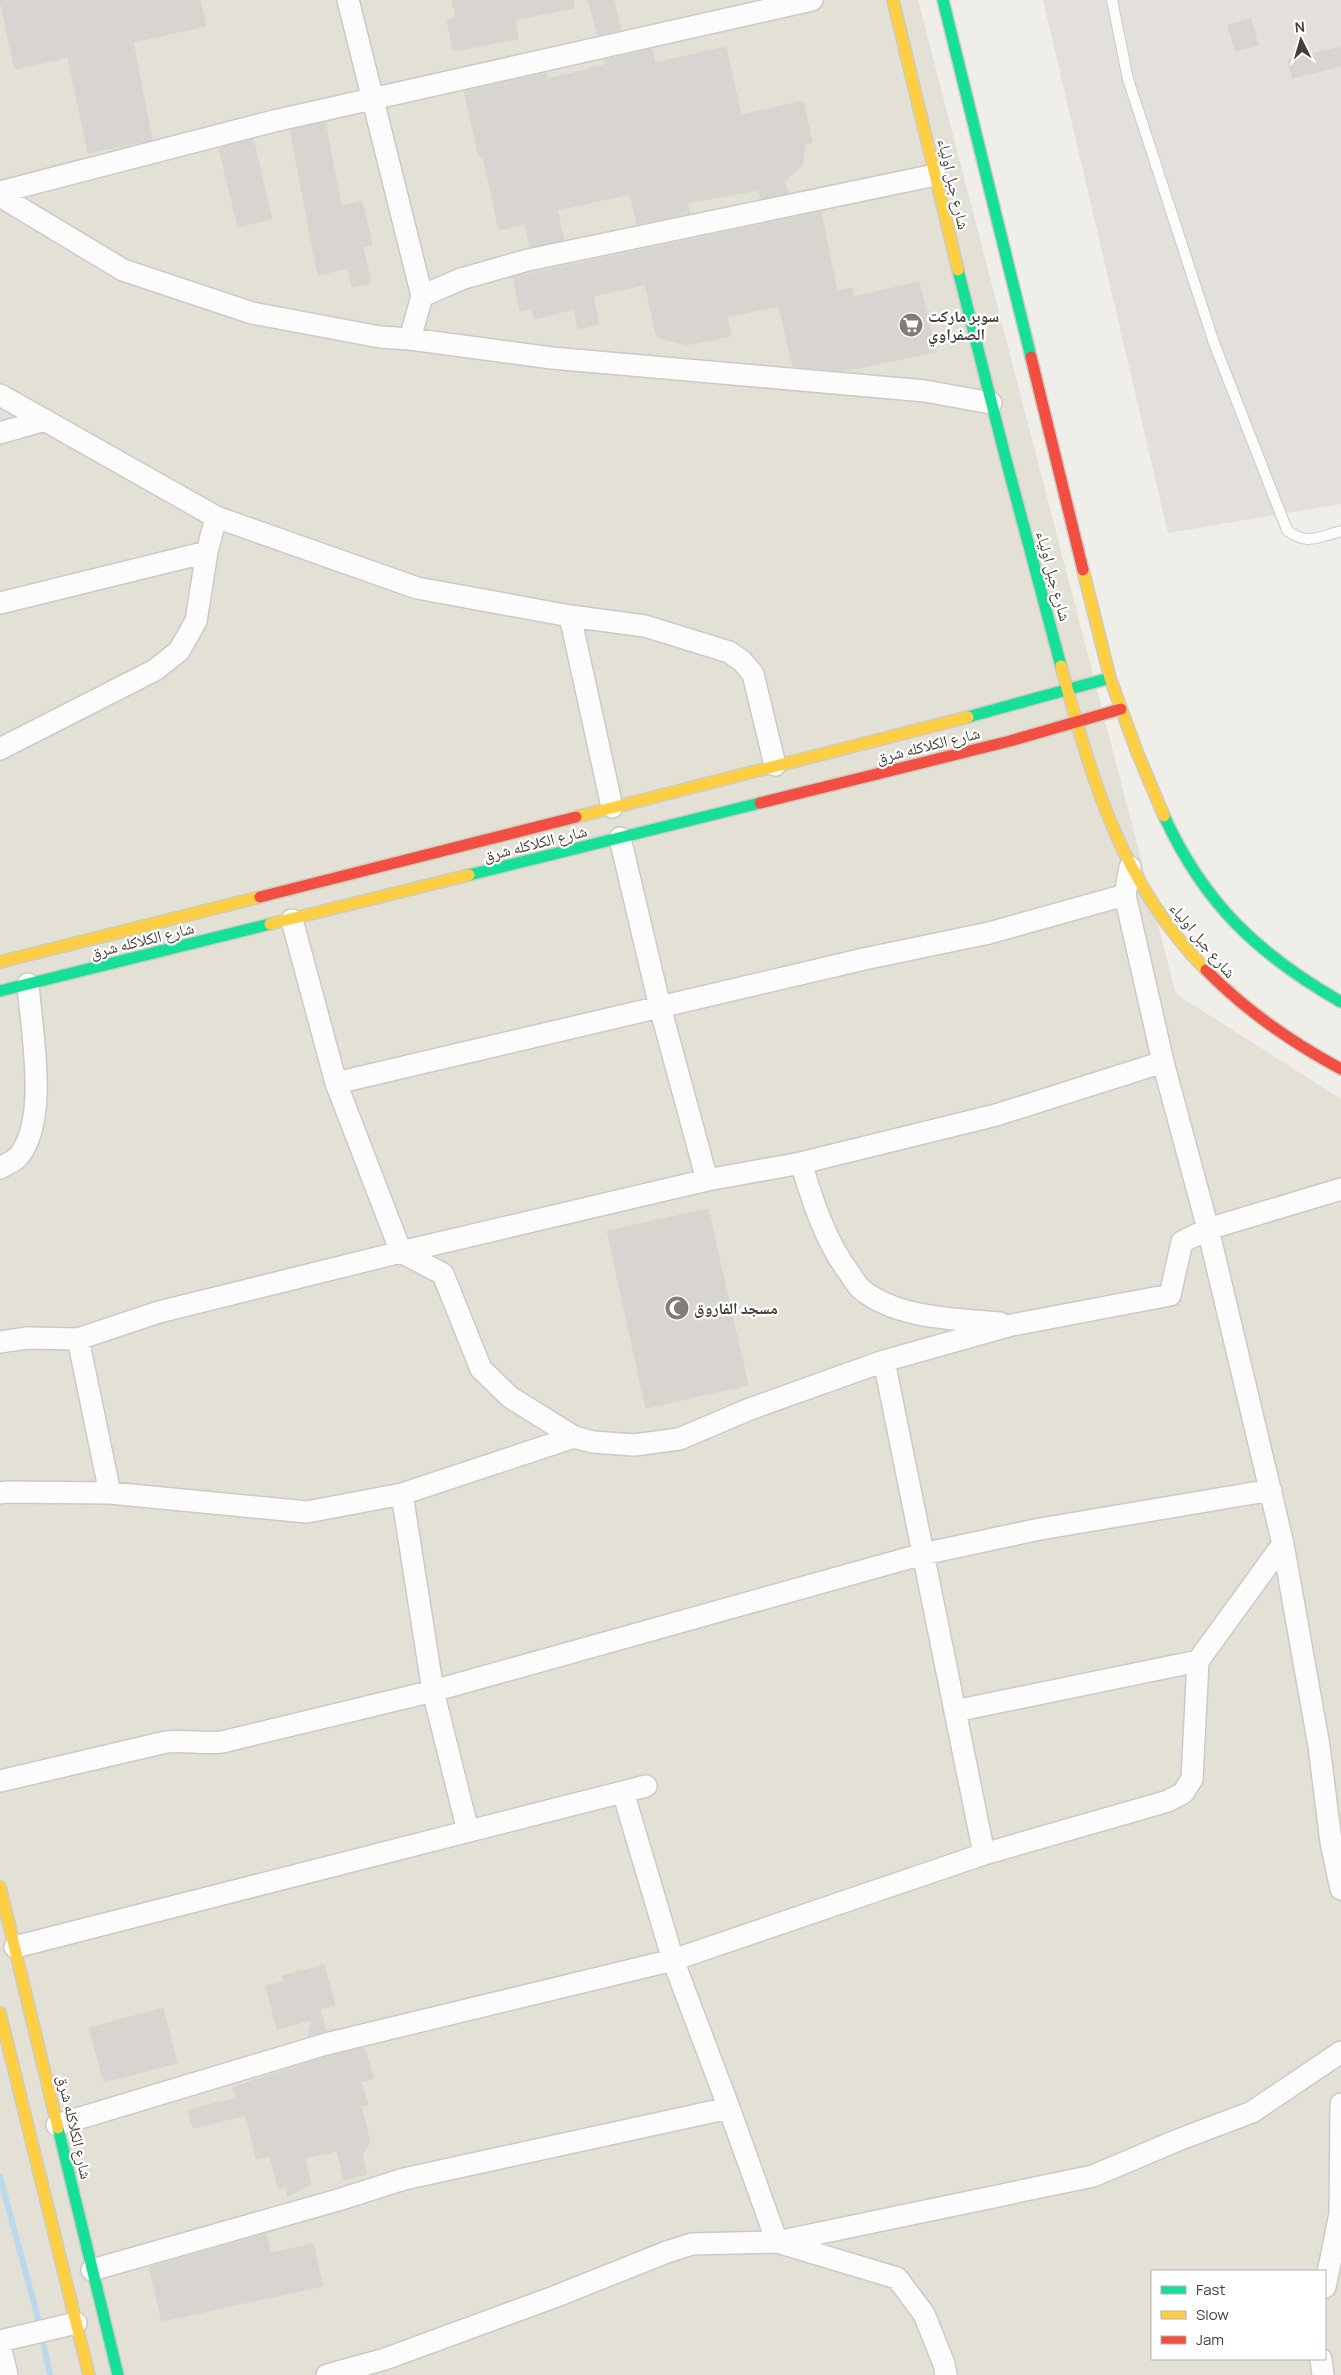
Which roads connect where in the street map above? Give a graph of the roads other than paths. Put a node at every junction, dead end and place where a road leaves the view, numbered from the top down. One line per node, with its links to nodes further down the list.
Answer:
1 (348, 0): 6 (street)
2 (812, 0): 6 (street)
3 (893, 0): 7 (main road, شارع جبل اولياء)
4 (943, 0): 21 (main road, شارع جبل اولياء)
5 (1112, 0): 17 (lane)
6 (372, 99): 8 (street); 10 (street)
7 (935, 175): 10 (street); 13 (main road, شارع جبل اولياء)
8 (0, 192)
9 (0, 196): 11 (street)
10 (422, 296): 11 (street)
11 (410, 339): 13 (street)
12 (0, 395): 14 (street)
13 (990, 402): 22 (main road, شارع جبل اولياء)
14 (45, 420): 15 (street); 16 (street)
15 (0, 433)
16 (216, 517): 18 (street); 20 (street)
17 (1341, 531)
18 (207, 552): 19 (street); 25 (street)
19 (0, 602)
20 (570, 616): 26 (street); 27 (street)
21 (1110, 678): 22 (main road, شارع الكلاكله شرق); 23 (main road, شارع جبل اولياء)
22 (1067, 690): 24 (main road, شارع جبل اولياء); 26 (main road, شارع الكلاكله شرق)
23 (1121, 710): 24 (main road, شارع الكلاكله شرق); 35 (main road, شارع جبل اولياء)
24 (1076, 721): 28 (main road, شارع الكلاكله شرق); 29 (main road, شارع جبل اولياء)
25 (2, 743)
26 (775, 765): 27 (main road, شارع الكلاكله شرق)
27 (612, 807): 32 (main road, شارع الكلاكله شرق)
28 (620, 838): 31 (main road, شارع الكلاكله شرق); 36 (street)
29 (1130, 867): 30 (street); 38 (main road, شارع جبل اولياء)
30 (1125, 896): 36 (street); 37 (street)
31 (292, 920): 33 (main road, شارع الكلاكله شرق); 39 (street)
32 (0, 962)
33 (28, 984): 34 (main road, شارع الكلاكله شرق); 41 (street)
34 (0, 991)
35 (1341, 1002)
36 (660, 1007): 39 (street); 42 (street)
37 (1163, 1062): 40 (street); 44 (street)
38 (1341, 1069)
39 (336, 1083): 45 (street)
40 (801, 1163): 42 (street); 46 (street)
41 (0, 1168)
42 (707, 1180): 45 (street)
43 (1341, 1189): 44 (street)
44 (1208, 1229): 46 (street); 51 (street)
45 (401, 1252): 47 (street); 50 (street)
46 (1012, 1324): 49 (street)
47 (78, 1338): 48 (street); 53 (street)
48 (0, 1342)
49 (884, 1361): 50 (street); 56 (street)
50 (574, 1437): 54 (street)
51 (1271, 1490): 55 (street); 56 (street)
52 (0, 1493): 53 (street)
53 (110, 1493): 54 (street)
54 (402, 1494): 58 (street)
55 (1283, 1544): 57 (street); 66 (street)
56 (923, 1554): 58 (street); 59 (street)
57 (1198, 1662): 59 (street); 64 (street)
58 (433, 1691): 60 (street); 63 (street)
59 (955, 1711): 64 (street)
60 (0, 1781)
61 (646, 1786): 62 (street)
62 (623, 1792): 63 (street); 68 (street)
63 (468, 1831): 67 (street)
64 (984, 1854): 68 (street)
65 (0, 1887): 67 (main road, شارع الكلاكله شرق)
66 (1341, 1889)
67 (15, 1947): 73 (main road, شارع الكلاكله شرق)
68 (673, 1960): 72 (street); 73 (street)
69 (0, 2013): 77 (main road)
70 (1341, 2052): 74 (street)
71 (1341, 2104): 76 (street)
72 (730, 2108): 74 (street); 75 (street)
73 (57, 2125): 75 (main road, شارع الكلاكله شرق)
74 (777, 2242): 84 (street); 85 (street)
75 (92, 2270): 83 (main road, شارع الكلاكله شرق)
76 (1326, 2282)
77 (76, 2323): 78 (street); 82 (main road)
78 (0, 2341)
79 (0, 2346): 81 (street)
80 (1321, 2360): 86 (street)
81 (7, 2375)
82 (89, 2375)
83 (118, 2375)
84 (327, 2375)
85 (946, 2375)
86 (1323, 2375)

